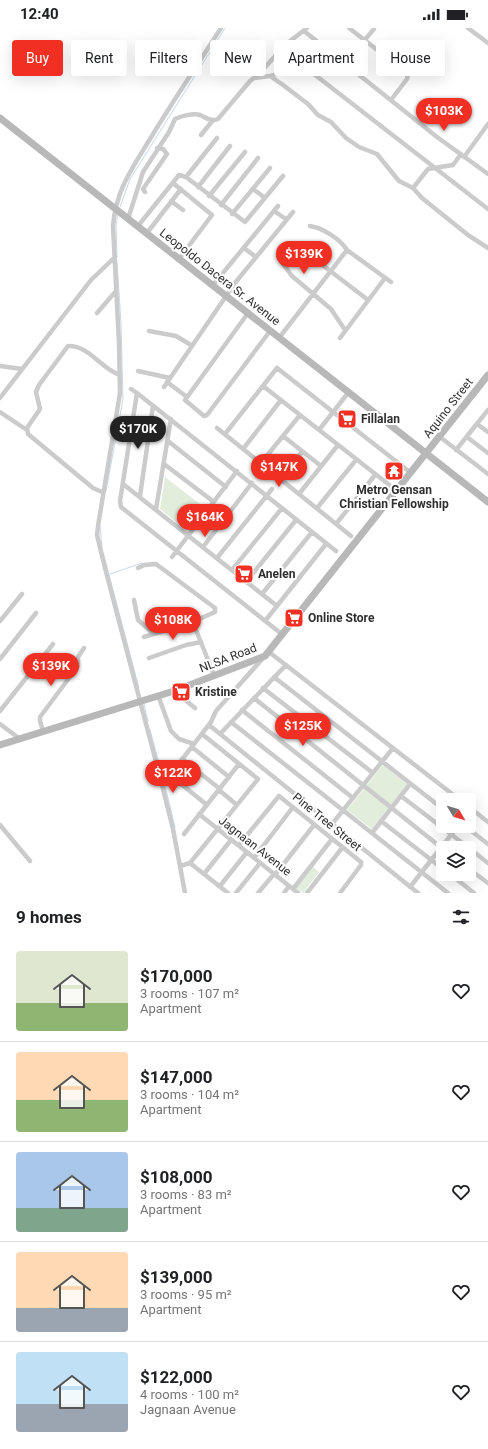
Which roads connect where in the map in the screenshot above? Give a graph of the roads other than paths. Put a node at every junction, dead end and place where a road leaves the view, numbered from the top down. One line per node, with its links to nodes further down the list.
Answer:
1 (220, 28): 40 (street)
2 (348, 28): 7 (street)
3 (468, 28): 9 (street)
4 (374, 29): 7 (street)
5 (306, 30): 6 (street); 12 (street)
6 (317, 40)
7 (364, 40)
8 (368, 43): 13 (street)
9 (488, 43)
10 (270, 76): 12 (street); 25 (street); 31 (street)
11 (360, 76): 13 (street)
12 (254, 78): 15 (street)
13 (391, 100): 22 (street)
14 (0, 118): 40 (main road, Leopoldo Dacera Sr. Avenue)
15 (214, 120): 17 (street); 20 (street)
16 (488, 124): 22 (street)
17 (201, 135)
18 (217, 138): 28 (street)
19 (230, 146): 30 (street)
20 (157, 148): 34 (street); 46 (street)
21 (245, 152): 35 (street)
22 (463, 155): 25 (street); 26 (street)
23 (258, 158): 38 (street)
24 (270, 168): 33 (street)
25 (436, 169): 31 (street); 41 (street)
26 (488, 174)
27 (283, 176): 36 (street)
28 (186, 177): 29 (street); 30 (street)
29 (172, 183): 32 (street); 48 (street)
30 (198, 187): 35 (street)
31 (413, 188): 53 (street)
32 (181, 189): 37 (street); 57 (street)
33 (253, 189): 36 (street); 45 (street)
34 (145, 192)
35 (209, 196): 38 (street)
36 (265, 198): 45 (street)
37 (171, 201): 42 (street); 50 (street)
38 (221, 206): 45 (street)
39 (278, 206): 43 (street)
40 (115, 208): 46 (main road, Leopoldo Dacera Sr. Avenue); 55 (street)
41 (488, 209)
42 (183, 210)
43 (274, 211): 47 (street); 52 (street)
44 (293, 212): 47 (street)
45 (232, 214)
46 (128, 219): 48 (main road, Leopoldo Dacera Sr. Avenue)
47 (286, 219): 56 (street)
48 (138, 226): 50 (main road, Leopoldo Dacera Sr. Avenue)
49 (310, 226): 54 (street)
50 (147, 233): 57 (main road, Leopoldo Dacera Sr. Avenue)
51 (299, 247): 59 (street)
52 (244, 248): 56 (street); 62 (street)
53 (488, 248)
54 (347, 250): 59 (street); 60 (street)
55 (114, 257): 63 (street); 76 (street)
56 (256, 257): 65 (street)
57 (179, 259): 62 (main road, Leopoldo Dacera Sr. Avenue)
58 (283, 264): 64 (street)
59 (330, 272): 64 (street); 66 (street)
60 (385, 278): 61 (street); 66 (street)
61 (391, 282)
62 (213, 286): 65 (main road, Leopoldo Dacera Sr. Avenue)
63 (116, 291): 67 (street); 78 (street)
64 (312, 294): 69 (street); 72 (street)
65 (226, 296): 68 (main road, Leopoldo Dacera Sr. Avenue); 74 (street)
66 (368, 300): 69 (street)
67 (97, 313)
68 (248, 313): 71 (main road, Leopoldo Dacera Sr. Avenue); 86 (street)
69 (345, 330): 73 (street)
70 (149, 331): 74 (street)
71 (270, 331): 72 (main road, Leopoldo Dacera Sr. Avenue); 86 (street)
72 (279, 338): 85 (main road, Leopoldo Dacera Sr. Avenue)
73 (340, 338)
74 (192, 345): 80 (street)
75 (0, 366): 76 (street)
76 (22, 369): 87 (street)
77 (138, 371): 80 (street)
78 (120, 375): 97 (street); 124 (street)
79 (488, 375): 102 (main road, Aquino Street)
80 (168, 380): 82 (street); 86 (street)
81 (263, 386): 88 (street); 92 (street); 100 (street)
82 (164, 387)
83 (131, 389): 84 (street)
84 (137, 393): 89 (street); 121 (street)
85 (348, 393): 92 (street); 110 (main road, Leopoldo Dacera Sr. Avenue)
86 (187, 397)
87 (0, 398)
88 (281, 400): 93 (street); 106 (street)
89 (153, 406): 94 (street); 128 (street)
90 (488, 410): 95 (street)
91 (0, 412): 97 (street)
92 (333, 412): 98 (street); 116 (street)
93 (300, 415): 98 (street); 101 (street)
94 (171, 419): 104 (street); 115 (street)
95 (477, 424): 99 (street); 103 (street)
96 (217, 428): 100 (street)
97 (27, 430): 124 (street)
98 (319, 430): 105 (street)
99 (488, 432)
100 (225, 434): 106 (street)
101 (283, 436): 108 (street); 112 (street)
102 (440, 437): 107 (street); 110 (main road, Aquino Street)
103 (467, 437): 107 (street); 109 (street)
104 (168, 441): 113 (street); 122 (street)
105 (338, 445): 111 (street); 114 (street)
106 (243, 449): 112 (street)
107 (456, 450): 117 (street)
108 (302, 452): 114 (street); 119 (street)
109 (488, 453)
110 (426, 454): 116 (main road, NLSA Road); 130 (main road, Leopoldo Dacera Sr. Avenue)
111 (356, 460): 118 (street); 132 (street)
112 (261, 463): 119 (street)
113 (164, 464): 129 (street); 133 (street)
114 (322, 466): 126 (street)
115 (237, 471): 120 (street); 122 (street)
116 (411, 473): 125 (main road, NLSA Road)
117 (488, 474)
118 (375, 475): 125 (street); 135 (street)
119 (281, 479): 126 (street)
120 (252, 483): 127 (street); 140 (street)
121 (123, 484): 128 (street); 141 (street)
122 (226, 487): 129 (street)
123 (272, 489): 127 (street)
124 (102, 492): 172 (street)
125 (397, 492): 157 (main road, NLSA Road)
126 (299, 494): 132 (street)
127 (267, 495): 131 (street); 144 (street)
128 (140, 496): 133 (street)
129 (214, 502): 137 (street)
130 (488, 502)
131 (282, 508): 134 (street); 146 (street)
132 (317, 508): 135 (street)
133 (156, 510): 137 (street)
134 (296, 520): 136 (street); 147 (street)
135 (336, 524): 138 (street)
136 (312, 532): 139 (street); 149 (street)
137 (188, 536): 140 (street); 141 (street)
138 (351, 536)
139 (326, 544): 142 (street); 151 (street)
140 (203, 547): 144 (street)
141 (176, 551): 143 (street); 154 (street)
142 (336, 551)
143 (172, 556)
144 (217, 558): 146 (street)
145 (138, 568): 155 (street)
146 (232, 570): 147 (street)
147 (246, 582): 149 (street)
148 (22, 594): 153 (street)
149 (262, 594): 151 (street)
150 (134, 600): 156 (street)
151 (277, 606): 154 (street)
152 (36, 614): 164 (street)
153 (0, 621)
154 (265, 622): 157 (street)
155 (194, 625): 156 (street); 159 (street)
156 (153, 633): 158 (street)
157 (283, 635): 162 (main road, NLSA Road)
158 (144, 637)
159 (201, 642): 163 (street); 166 (street)
160 (54, 644): 175 (street)
161 (84, 648): 179 (street)
162 (267, 654): 165 (street); 166 (main road, NLSA Road); 178 (street)
163 (149, 658)
164 (0, 659)
165 (286, 665): 167 (street); 185 (street)
166 (214, 675): 169 (main road, NLSA Road)
167 (274, 677): 168 (street); 187 (street)
168 (263, 688): 171 (street); 189 (street)
169 (174, 690): 170 (main road, NLSA Road); 173 (street)
170 (158, 695): 172 (main road, NLSA Road); 184 (street)
171 (254, 698): 174 (street); 193 (street)
172 (141, 700): 179 (main road, NLSA Road); 191 (street)
173 (195, 708)
174 (242, 710): 176 (street); 197 (street)
175 (0, 711)
176 (231, 722): 181 (street); 203 (street)
177 (0, 724): 182 (street)
178 (209, 725): 180 (street); 181 (street)
179 (43, 731): 182 (main road, NLSA Road)
180 (202, 734): 184 (street); 188 (street)
181 (220, 734): 208 (street)
182 (20, 739): 183 (main road, NLSA Road)
183 (0, 745)
184 (193, 746): 186 (street); 190 (street)
185 (393, 748): 187 (street); 195 (street)
186 (182, 760): 191 (street); 194 (street)
187 (382, 762): 189 (street); 192 (street)
188 (239, 764): 190 (street); 200 (street)
189 (373, 773): 193 (street)
190 (229, 777): 194 (street)
191 (165, 778): 198 (street); 234 (street)
192 (410, 784): 196 (street); 199 (street)
193 (363, 786): 197 (street); 202 (street)
194 (219, 789): 198 (street); 200 (street)
195 (451, 793)
196 (401, 796): 202 (street); 215 (street)
197 (353, 798): 203 (street)
198 (207, 804): 205 (street)
199 (436, 804)
200 (237, 805): 211 (street)
201 (293, 807): 210 (street, Pine Tree Street); 222 (street, Pine Tree Street); 227 (street)
202 (391, 809): 206 (street); 220 (street)
203 (343, 810): 208 (street); 212 (street)
204 (476, 813): 207 (street)
205 (199, 814): 211 (street, Jagnaan Avenue); 214 (street)
206 (381, 821): 212 (street); 228 (street)
207 (488, 822)
208 (332, 824): 243 (street)
209 (0, 825): 229 (street)
210 (314, 825): 216 (street, Pine Tree Street); 237 (street)
211 (218, 829): 217 (street, Jagnaan Avenue); 232 (street)
212 (372, 833): 235 (street)
213 (474, 833): 221 (street)
214 (184, 834)
215 (451, 834): 218 (street); 219 (street)
216 (332, 839): 223 (street, Pine Tree Street); 242 (street)
217 (231, 840): 222 (street, Jagnaan Avenue); 236 (street)
218 (446, 841)
219 (460, 841)
220 (436, 843)
221 (488, 844)
222 (239, 845): 224 (street, Jagnaan Avenue)
223 (342, 848): 250 (street); 251 (street, Pine Tree Street)
224 (247, 852): 227 (street, Jagnaan Avenue); 241 (street)
225 (476, 854): 231 (street)
226 (436, 855): 228 (street)
227 (254, 858): 230 (street, Jagnaan Avenue)
228 (431, 860): 233 (street); 235 (street)
229 (30, 861)
230 (260, 863): 237 (street, Jagnaan Avenue); 246 (street)
231 (488, 863)
232 (190, 864): 234 (street); 236 (street)
233 (436, 864)
234 (180, 866): 244 (street)
235 (422, 872): 243 (street); 253 (street)
236 (204, 874): 241 (street)
237 (274, 874): 242 (street, Jagnaan Avenue); 247 (street)
238 (476, 875): 240 (street)
239 (459, 881): 254 (street)
240 (488, 884)
241 (220, 886): 245 (street)
242 (291, 887): 248 (street); 249 (street, Jagnaan Avenue)
243 (410, 887): 252 (street)
244 (184, 893)
245 (228, 893)
246 (236, 893)
247 (258, 893)
248 (284, 893)
249 (298, 893)
250 (307, 893)
251 (340, 893)
252 (418, 893)
253 (448, 893)
254 (474, 893)

